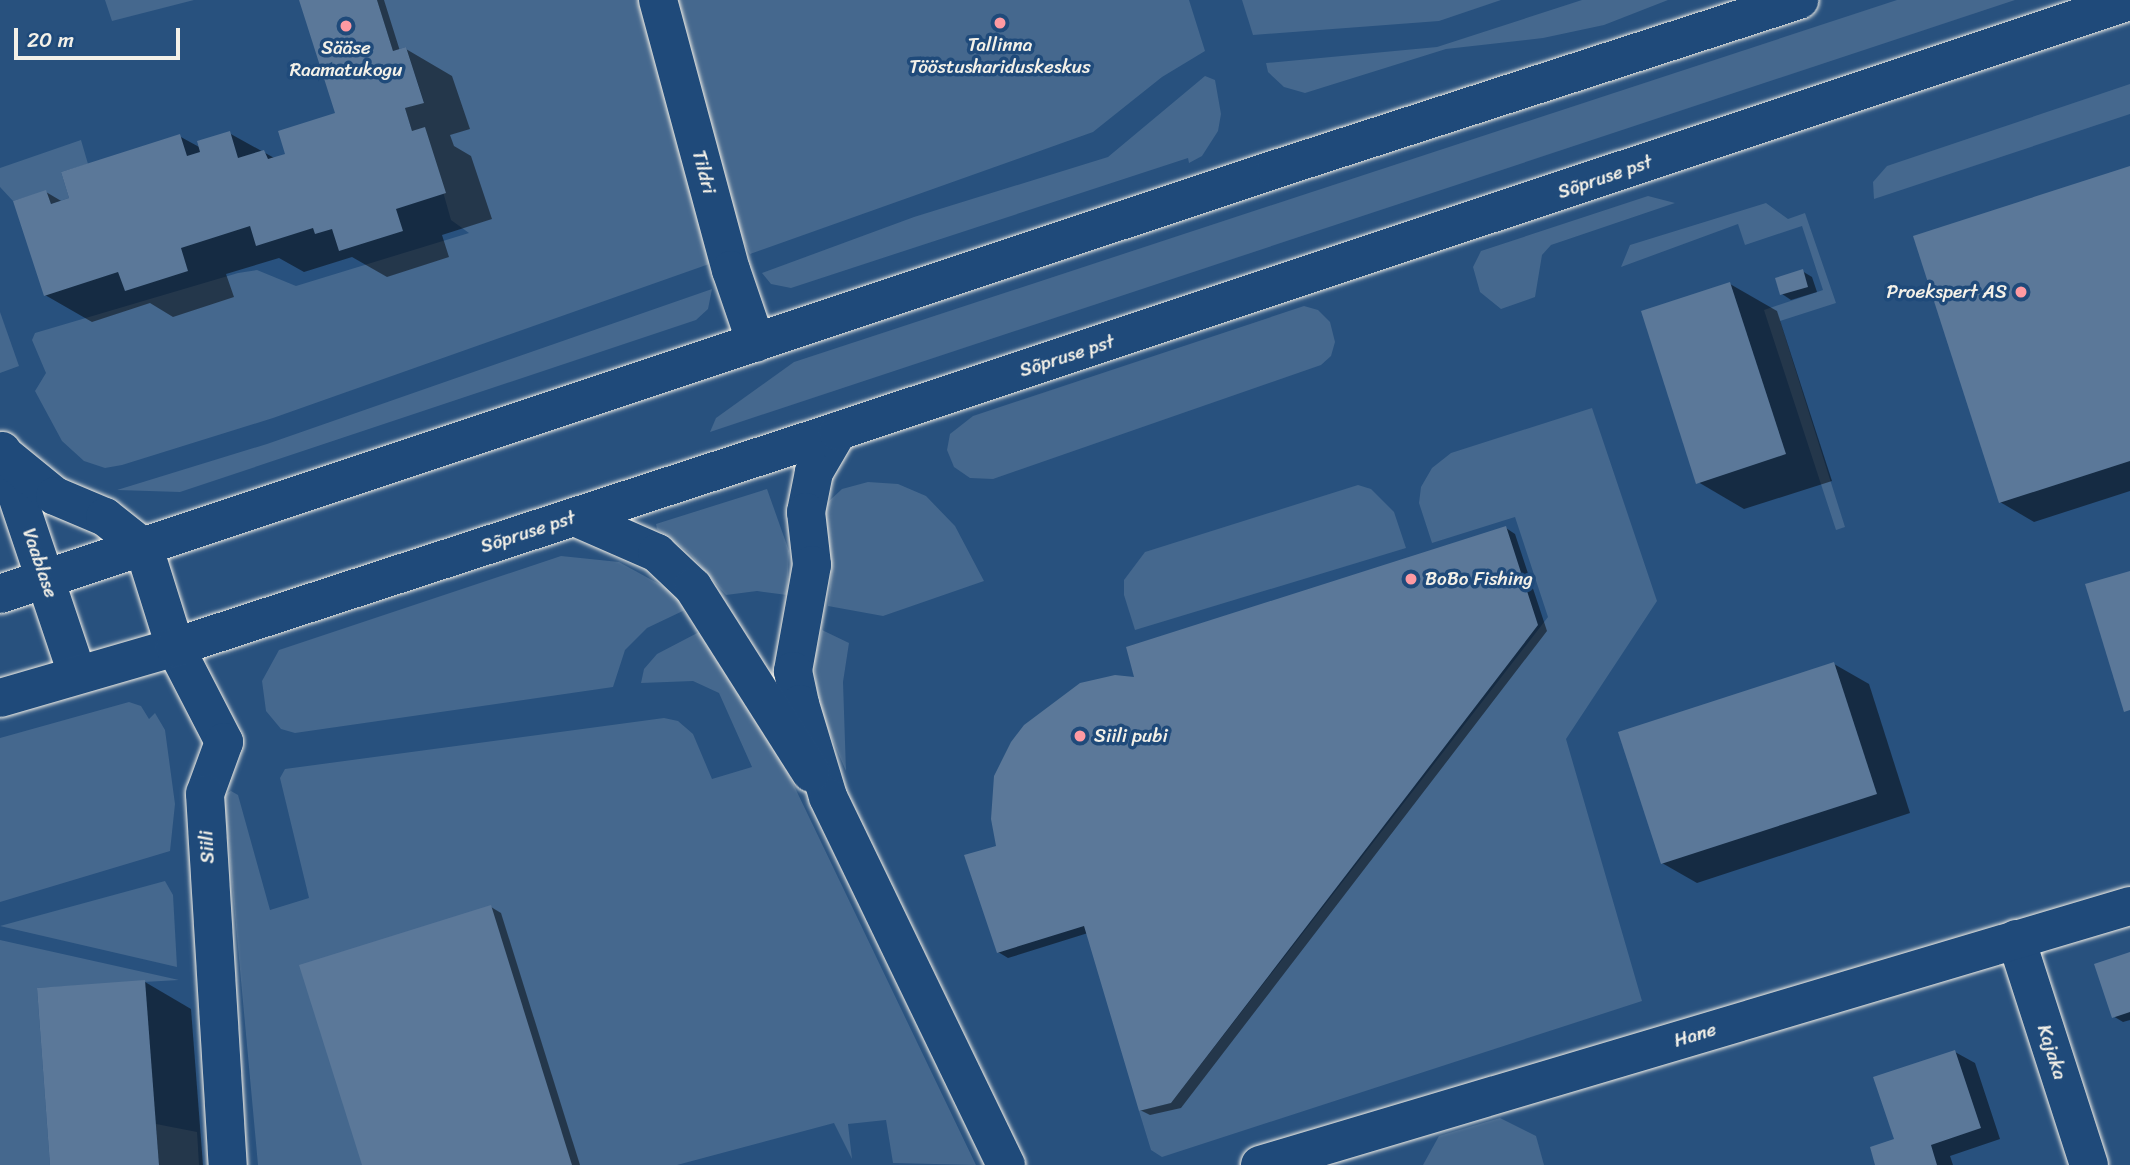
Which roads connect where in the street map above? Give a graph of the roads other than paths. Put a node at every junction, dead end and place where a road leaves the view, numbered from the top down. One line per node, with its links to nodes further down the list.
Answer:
1 (658, 0): 4 (main road, Tildri)
2 (1799, 0): 4 (main road)
3 (2130, 1): 5 (main road, Sõpruse pst)
4 (756, 342): 8 (main road)
5 (838, 431): 7 (main road, Sõpruse pst); 14 (main road)
6 (1, 449): 8 (main road, Vaablase); 9 (main road, Vaablase)
7 (575, 517): 11 (main road, Sõpruse pst); 14 (main road)
8 (144, 548): 9 (main road); 11 (main road, Siili)
9 (46, 580): 10 (main road); 12 (main road, Vaablase)
10 (0, 594)
11 (175, 647): 12 (main road, Sõpruse pst); 17 (main road, Siili)
12 (77, 674): 13 (main road, Sõpruse pst)
13 (0, 698)
14 (828, 797): 18 (main road)
15 (2130, 906): 16 (main road, Hane)
16 (2015, 939): 19 (main road, Hane); 20 (main road, Kajaka)
17 (228, 1165)
18 (1006, 1165)
19 (1260, 1165)
20 (2089, 1165)

